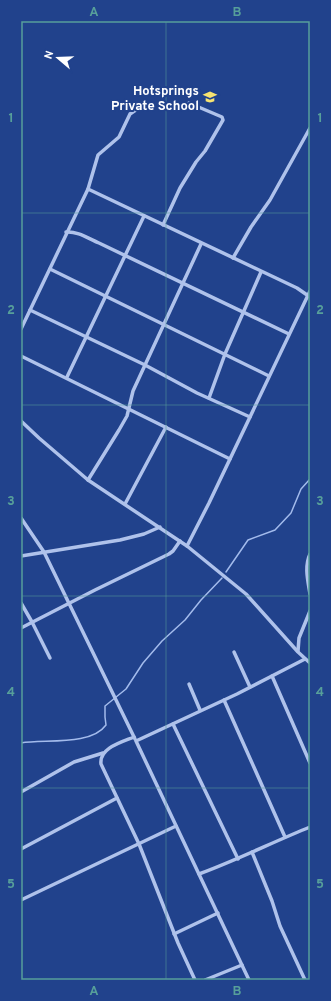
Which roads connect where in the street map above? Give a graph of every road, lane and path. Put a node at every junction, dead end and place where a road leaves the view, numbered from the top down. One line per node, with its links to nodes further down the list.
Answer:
1 (190, 103): 6 (street)
2 (140, 107): 4 (street)
3 (310, 128): 10 (street)
4 (88, 189): 5 (street); 7 (street)
5 (144, 216): 6 (street); 9 (street)
6 (163, 225): 8 (street)
7 (66, 232): 9 (street); 11 (street)
8 (201, 244): 10 (street); 13 (street)
9 (126, 256): 13 (street); 15 (street)
10 (233, 258): 12 (street)
11 (50, 269): 15 (street); 17 (street)
12 (261, 272): 16 (street); 18 (street)
13 (183, 284): 18 (street); 19 (street)
14 (310, 291): 16 (street)
15 (107, 296): 19 (street); 22 (street)
16 (309, 296): 21 (street)
17 (30, 310): 20 (street); 22 (street)
18 (243, 312): 21 (street); 23 (street)
19 (164, 325): 23 (street); 25 (street)
20 (21, 329)
21 (289, 334): 26 (street)
22 (87, 337): 25 (street); 27 (street)
23 (225, 354): 26 (street); 28 (street)
24 (21, 356): 27 (street)
25 (145, 365): 28 (street); 29 (street)
26 (269, 376): 30 (street)
27 (67, 377): 29 (street)
28 (209, 398): 30 (street)
29 (128, 408): 32 (street); 34 (street)
30 (250, 417): 33 (street)
31 (21, 421): 34 (street)
32 (166, 427): 33 (street); 35 (street)
33 (230, 459): 39 (street)
34 (88, 480): 35 (street)
35 (125, 504): 37 (street)
36 (21, 518): 40 (street)
37 (160, 527): 38 (street); 40 (street)
38 (180, 541): 39 (street); 45 (street)
39 (187, 546): 50 (street)
40 (44, 552): 42 (street); 45 (street)
41 (310, 554): 43 (street)
42 (21, 556)
43 (310, 594)
44 (21, 604): 47 (street)
45 (69, 604): 47 (street); 60 (street)
46 (310, 611): 50 (street)
47 (32, 622): 48 (street); 51 (street)
48 (21, 628)
49 (234, 652): 56 (street)
50 (298, 652): 52 (street)
51 (50, 658)
52 (305, 659): 53 (street); 54 (street)
53 (310, 663)
54 (272, 676): 56 (street); 63 (street)
55 (189, 684): 58 (street)
56 (250, 687): 57 (street)
57 (224, 700): 58 (street); 68 (street)
58 (200, 710): 59 (street)
59 (173, 724): 61 (street); 72 (street)
60 (134, 737): 61 (street); 62 (street)
61 (136, 741): 66 (street)
62 (103, 753): 64 (street); 65 (street)
63 (310, 763)
64 (21, 792)
65 (118, 798): 69 (street); 70 (street)
66 (176, 826): 69 (street); 73 (street)
67 (310, 827): 68 (street)
68 (285, 837): 71 (street)
69 (139, 844): 74 (street); 76 (street)
70 (21, 849)
71 (252, 852): 72 (street); 81 (street)
72 (238, 859): 73 (street)
73 (199, 874): 75 (street)
74 (21, 900)
75 (218, 913): 76 (street); 77 (street)
76 (174, 934): 78 (street)
77 (242, 965): 79 (street); 80 (street)
78 (196, 980)
79 (206, 980)
80 (249, 980)
81 (305, 980)

